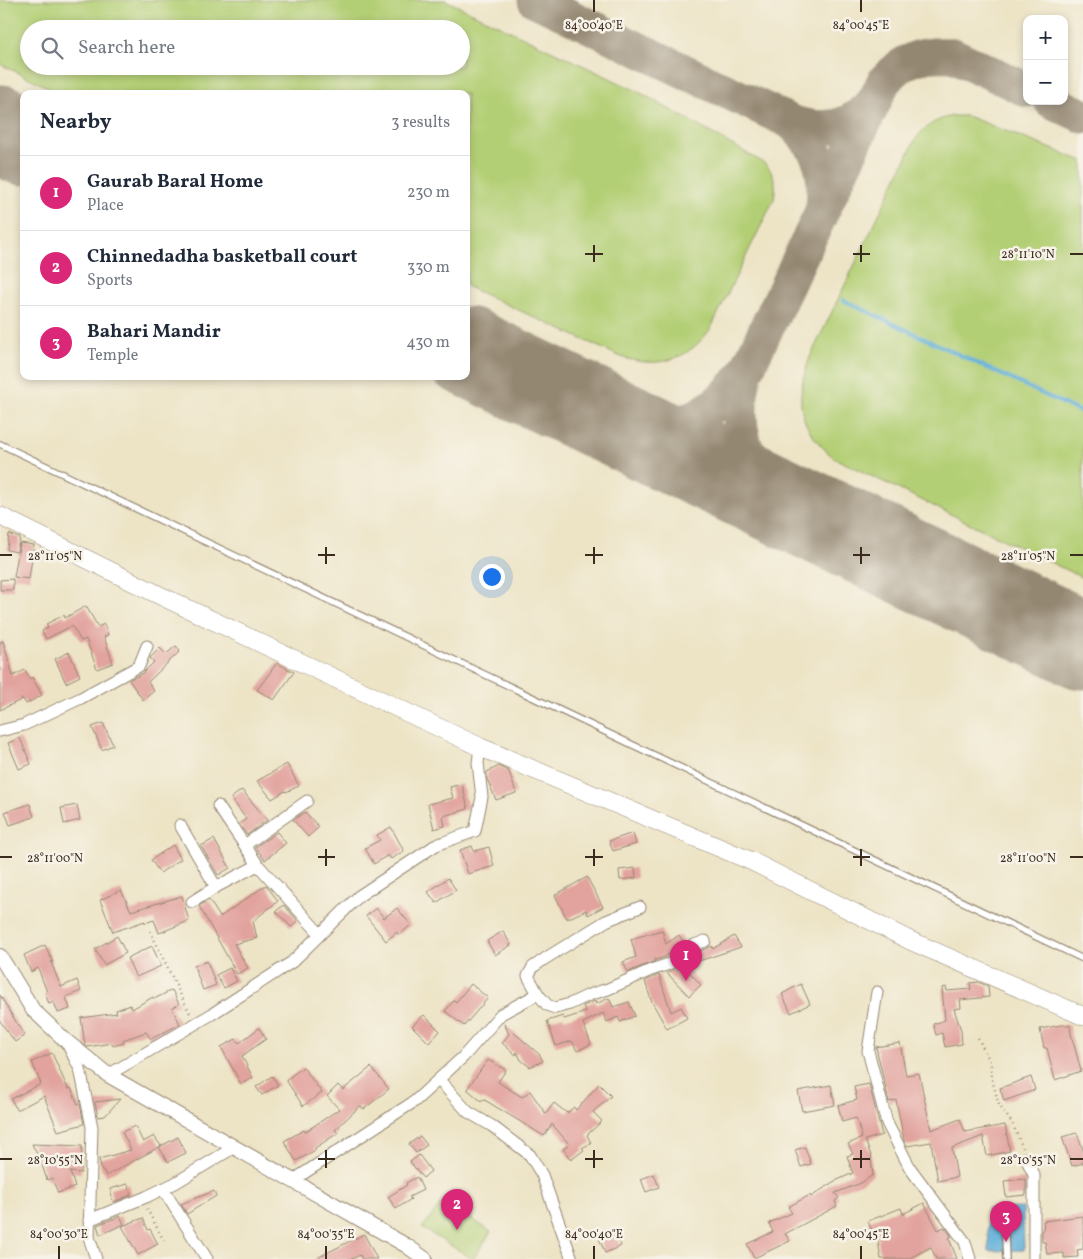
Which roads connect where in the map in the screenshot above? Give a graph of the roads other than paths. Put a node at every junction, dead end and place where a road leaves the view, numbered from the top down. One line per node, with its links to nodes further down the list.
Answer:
1 (0, 444): 17 (lane)
2 (0, 516): 5 (main road)
3 (147, 646): 4 (street)
4 (0, 731)
5 (480, 747): 14 (street); 20 (main road)
6 (307, 801): 9 (street)
7 (218, 806): 9 (street)
8 (180, 826): 11 (street)
9 (245, 846): 10 (street)
10 (258, 865): 11 (street); 14 (street)
11 (216, 887): 12 (street)
12 (192, 902)
13 (640, 907): 19 (street)
14 (320, 934): 22 (street)
15 (705, 941): 19 (street)
16 (0, 956): 21 (street)
17 (1083, 959)
18 (877, 992): 34 (street)
19 (538, 994): 23 (street)
20 (1083, 1016)
21 (66, 1041): 22 (street); 28 (street)
22 (108, 1075): 24 (street)
23 (439, 1080): 26 (street); 33 (street)
24 (233, 1148): 26 (street); 27 (street)
25 (1026, 1158): 36 (street)
26 (292, 1181): 32 (street)
27 (163, 1189): 28 (street); 31 (street)
28 (89, 1220): 30 (street)
29 (1005, 1236): 35 (lane)
30 (96, 1259)
31 (207, 1259)
32 (425, 1259)
33 (572, 1259)
34 (970, 1259)
35 (1006, 1259)
36 (1034, 1259)

